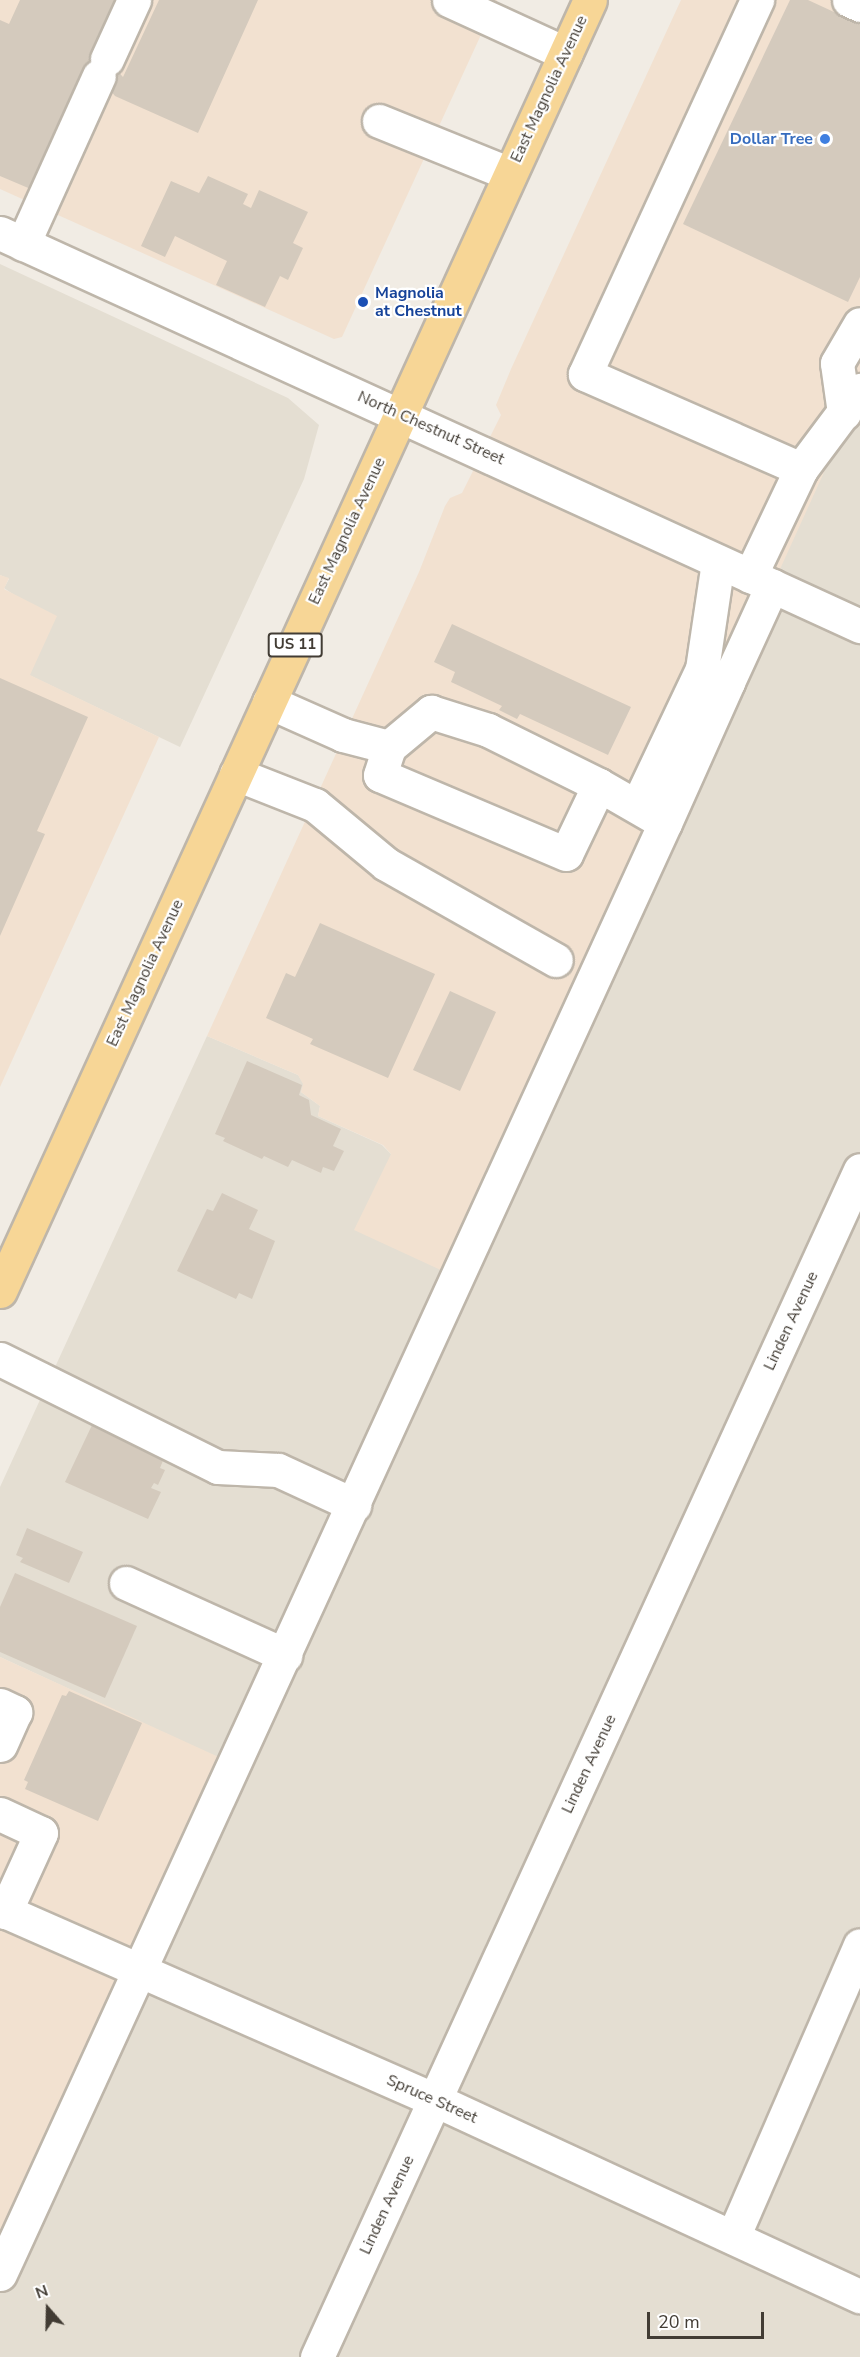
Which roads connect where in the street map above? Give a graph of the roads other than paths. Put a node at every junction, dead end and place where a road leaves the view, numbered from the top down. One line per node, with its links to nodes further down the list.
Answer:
1 (134, 0): 10 (street)
2 (449, 0): 7 (street)
3 (590, 0): 7 (main road, East Magnolia Avenue / US 11)
4 (757, 0): 14 (street)
5 (849, 0): 6 (street)
6 (860, 5)
7 (565, 53): 9 (main road, East Magnolia Avenue / US 11)
8 (379, 121): 9 (street)
9 (510, 174): 13 (main road, East Magnolia Avenue / US 11)
10 (11, 239): 13 (street, North Chestnut Street)
11 (860, 324): 12 (street)
12 (852, 401): 14 (street)
13 (400, 414): 15 (street, North Chestnut Street); 19 (main road, East Magnolia Avenue / US 11)
14 (801, 469): 16 (street)
15 (718, 562): 16 (street, North Chestnut Street); 18 (street)
16 (761, 581): 17 (street, North Chestnut Street); 18 (street)
17 (860, 626)
18 (715, 676): 23 (street); 24 (street)
19 (269, 702): 20 (street); 21 (main road, East Magnolia Avenue / US 11)
20 (389, 747): 22 (street); 22 (street)
21 (236, 774): 25 (street); 27 (main road, East Magnolia Avenue / US 11)
22 (599, 785): 23 (street)
23 (637, 806): 24 (street)
24 (665, 822): 29 (street)
25 (556, 960)
26 (860, 1170): 38 (street, Linden Avenue)
27 (0, 1291)
28 (0, 1359): 29 (street)
29 (354, 1505): 31 (street)
30 (126, 1583): 31 (street)
31 (285, 1655): 37 (street)
32 (0, 1705): 33 (street)
33 (0, 1745)
34 (0, 1814): 35 (street)
35 (2, 1911): 37 (street, Spruce Street)
36 (860, 1945): 39 (street)
37 (141, 1971): 38 (street, Spruce Street); 40 (street)
38 (435, 2100): 39 (street, Spruce Street); 42 (street, Linden Avenue)
39 (733, 2237): 41 (street, Spruce Street)
40 (0, 2274)
41 (860, 2296)
42 (317, 2357)

